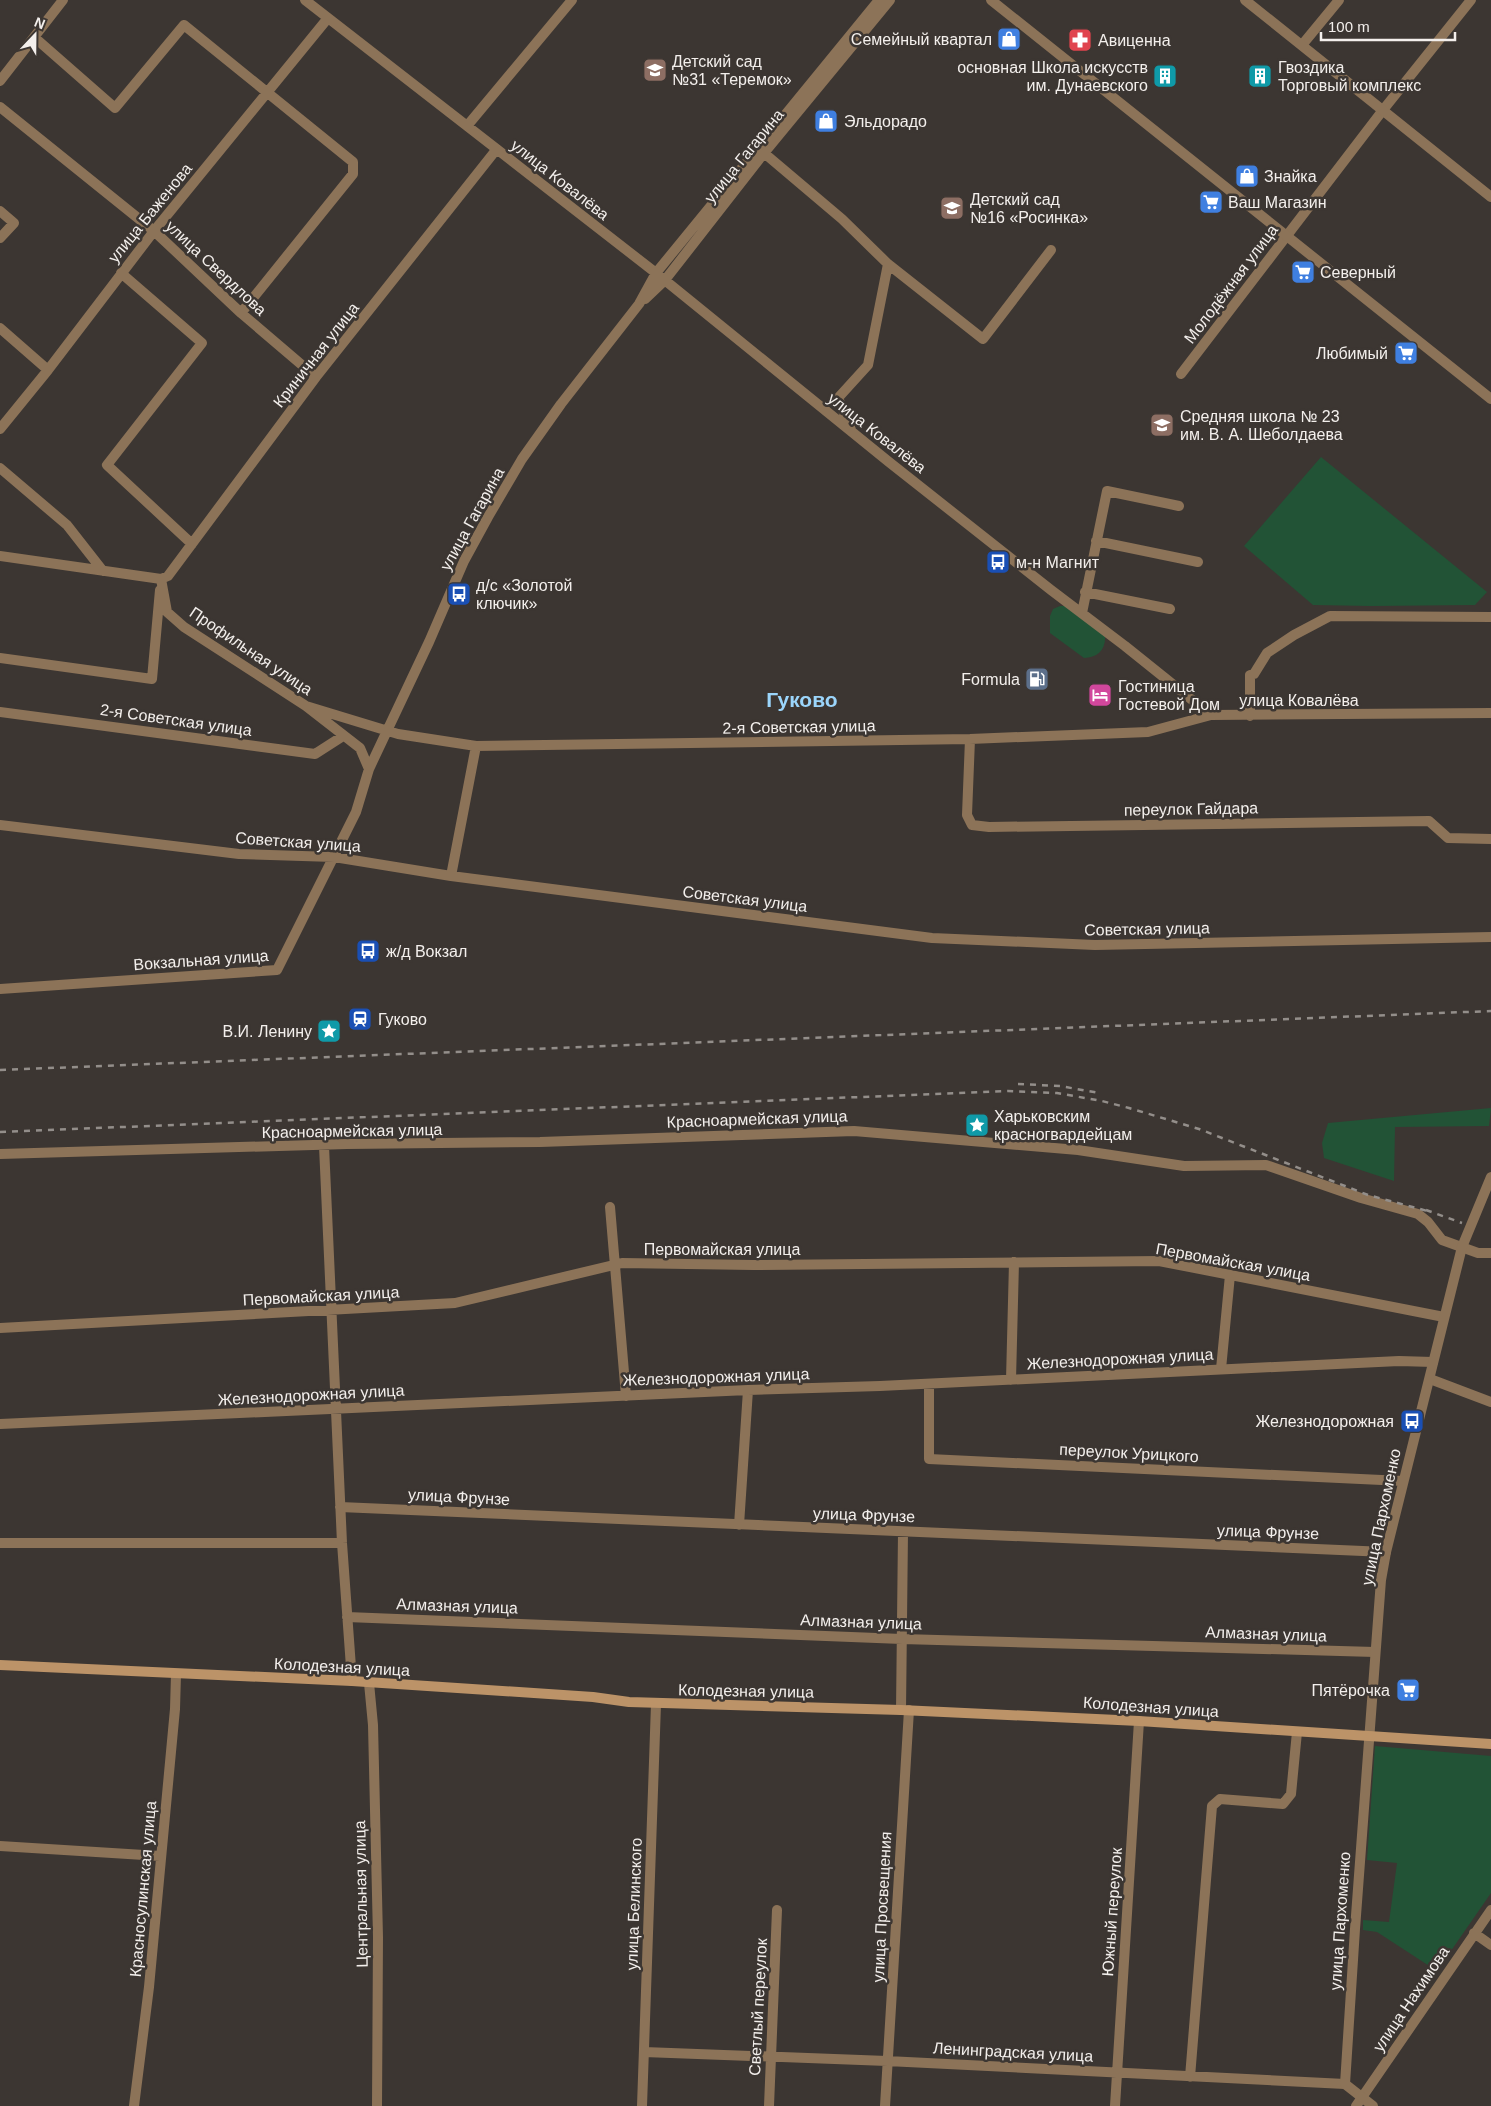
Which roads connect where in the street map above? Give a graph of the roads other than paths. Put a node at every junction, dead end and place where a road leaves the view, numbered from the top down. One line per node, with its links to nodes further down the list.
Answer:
1 (63, 0): 11 (street)
2 (305, 0): 10 (street, улица Ковалёва)
3 (572, 0): 17 (street)
4 (880, 0): 28 (street, улица Гагарина)
5 (890, 0): 19 (street, улица Гагарина)
6 (991, 0): 23 (street)
7 (1245, 0): 12 (street)
8 (1339, 0): 12 (street)
9 (1471, 0): 16 (street, Молодёжная улица)
10 (328, 18): 14 (street, улица Баженова); 17 (street, улица Ковалёва)
11 (34, 37): 13 (street); 14 (street)
12 (1302, 45): 16 (street)
13 (0, 81)
14 (268, 92): 22 (street, улица Баженова); 31 (street)
15 (0, 107): 22 (street, улица Свердлова)
16 (1383, 110): 20 (street); 23 (street, Молодёжная улица)
17 (467, 126): 18 (street, улица Ковалёва)
18 (496, 150): 28 (street, улица Ковалёва); 35 (street, Криничная улица)
19 (764, 154): 26 (street); 29 (street, улица Гагарина)
20 (1491, 197)
21 (0, 211): 24 (street)
22 (154, 231): 27 (street, улица Баженова); 31 (street, улица Свердлова)
23 (1286, 235): 34 (street, Молодёжная улица); 36 (street)
24 (0, 238)
25 (1052, 250): 26 (street)
26 (888, 264): 38 (street)
27 (121, 273): 33 (street, улица Баженова); 42 (street)
28 (656, 273): 29 (street, улица Ковалёва); 30 (street, улица Гагарина)
29 (665, 280): 30 (street, улица Гагарина); 38 (street, улица Ковалёва)
30 (638, 304): 57 (street, улица Гагарина)
31 (241, 313): 35 (street, улица Свердлова)
32 (0, 328): 33 (street)
33 (48, 370): 37 (street, улица Баженова)
34 (1181, 374)
35 (316, 377): 42 (street, Криничная улица)
36 (1491, 399)
37 (0, 429)
38 (852, 432): 49 (street, улица Ковалёва)
39 (0, 468): 45 (street)
40 (1179, 506): 41 (street)
41 (1096, 541): 44 (street); 47 (street)
42 (192, 544): 46 (street, Криничная улица)
43 (0, 556): 45 (street)
44 (1198, 562)
45 (103, 572): 46 (street)
46 (161, 579): 51 (street); 52 (street, Профильная улица)
47 (1086, 592): 48 (street); 49 (street)
48 (1170, 609)
49 (1082, 613): 55 (street, улица Ковалёва)
50 (1491, 617): 56 (street)
51 (0, 658)
52 (306, 706): 57 (street, 2-я Советская улица); 58 (street, Профильная улица)
53 (0, 712): 58 (street, 2-я Советская улица)
54 (1491, 713): 56 (street, улица Ковалёва)
55 (1211, 715): 56 (street, улица Ковалёва); 59 (street, 2-я Советская улица)
56 (1250, 716)
57 (387, 730): 60 (street, 2-я Советская улица); 61 (street, улица Гагарина)
58 (343, 736): 61 (street, Профильная улица)
59 (970, 739): 60 (street, 2-я Советская улица); 63 (street, переулок Гайдара)
60 (476, 746): 65 (street)
61 (368, 769): 64 (street, улица Гагарина)
62 (0, 824): 64 (street, Советская улица)
63 (1491, 839)
64 (334, 856): 65 (street, Советская улица); 67 (street, Вокзальная улица)
65 (450, 876): 66 (street, Советская улица)
66 (1491, 937)
67 (0, 989)
68 (324, 1146): 69 (street, Красноармейская улица); 72 (street, Красноармейская улица); 77 (street)
69 (0, 1154)
70 (1491, 1177): 72 (street, улица Пархоменко)
71 (610, 1207): 75 (street)
72 (1462, 1247): 73 (street, Красноармейская улица); 78 (street, улица Пархоменко)
73 (1491, 1253)
74 (1014, 1262): 75 (street, Первомайская улица); 76 (street, Первомайская улица); 83 (street)
75 (614, 1264): 77 (street, Первомайская улица); 86 (street)
76 (1230, 1275): 78 (street, Первомайская улица); 81 (street)
77 (332, 1310): 79 (street, Первомайская улица); 88 (street)
78 (1444, 1317): 80 (street, улица Пархоменко)
79 (0, 1328)
80 (1433, 1362): 81 (street, Железнодорожная улица); 82 (street, улица Пархоменко)
81 (1221, 1369): 83 (street, Железнодорожная улица)
82 (1430, 1379): 87 (street); 90 (street, улица Пархоменко)
83 (1011, 1380): 84 (street, Железнодорожная улица)
84 (929, 1384): 85 (street, Железнодорожная улица); 90 (street, переулок Урицкого)
85 (748, 1390): 86 (street, Железнодорожная улица); 92 (street)
86 (626, 1396): 88 (street, Железнодорожная улица)
87 (1491, 1402)
88 (335, 1408): 89 (street, Железнодорожная улица); 91 (street)
89 (0, 1424)
90 (1403, 1481): 96 (street, улица Пархоменко)
91 (340, 1507): 92 (street, улица Фрунзе); 95 (street)
92 (740, 1525): 93 (street, улица Фрунзе)
93 (903, 1532): 96 (street, улица Фрунзе); 98 (street, улица Просвещения)
94 (0, 1543): 95 (street)
95 (342, 1543): 97 (street)
96 (1386, 1552): 99 (street, улица Пархоменко)
97 (347, 1617): 98 (street, Алмазная улица); 102 (street)
98 (902, 1639): 99 (street, Алмазная улица); 105 (street, улица Просвещения)
99 (1375, 1652): 108 (street, улица Пархоменко)
100 (0, 1666): 101 (main road, Колодезная улица)
101 (176, 1674): 102 (main road, Колодезная улица); 111 (street, Красносулинская улица)
102 (352, 1681): 103 (main road, Колодезная улица)
103 (369, 1683): 104 (main road, Колодезная улица); 124 (street, Центральная улица)
104 (656, 1704): 105 (main road, Колодезная улица); 116 (street, улица Белинского)
105 (905, 1710): 106 (main road, Колодезная улица); 118 (street, улица Просвещения)
106 (1139, 1721): 107 (main road, Колодезная улица); 119 (street, Южный переулок)
107 (1297, 1732): 108 (main road, Колодезная улица); 120 (street)
108 (1368, 1736): 109 (main road, Колодезная улица); 121 (street, улица Пархоменко)
109 (1491, 1744)
110 (0, 1846): 111 (street)
111 (160, 1856): 123 (street, Красносулинская улица)
112 (778, 1910): 117 (street, Светлый переулок)
113 (1491, 1910): 114 (street, улица Нахимова)
114 (1474, 1933): 115 (street); 122 (street, улица Нахимова)
115 (1491, 1945)
116 (644, 2052): 117 (street, Ленинградская улица); 125 (street, улица Белинского)
117 (771, 2056): 118 (street, Ленинградская улица); 126 (street, Светлый переулок)
118 (887, 2061): 119 (street, Ленинградская улица); 127 (street, улица Просвещения)
119 (1117, 2073): 120 (street, Ленинградская улица); 128 (street, Южный переулок)
120 (1190, 2077): 121 (street, Ленинградская улица)
121 (1346, 2084): 122 (street)
122 (1359, 2102): 129 (street)
123 (134, 2106)
124 (377, 2106)
125 (642, 2106)
126 (769, 2106)
127 (884, 2106)
128 (1115, 2106)
129 (1373, 2106)

